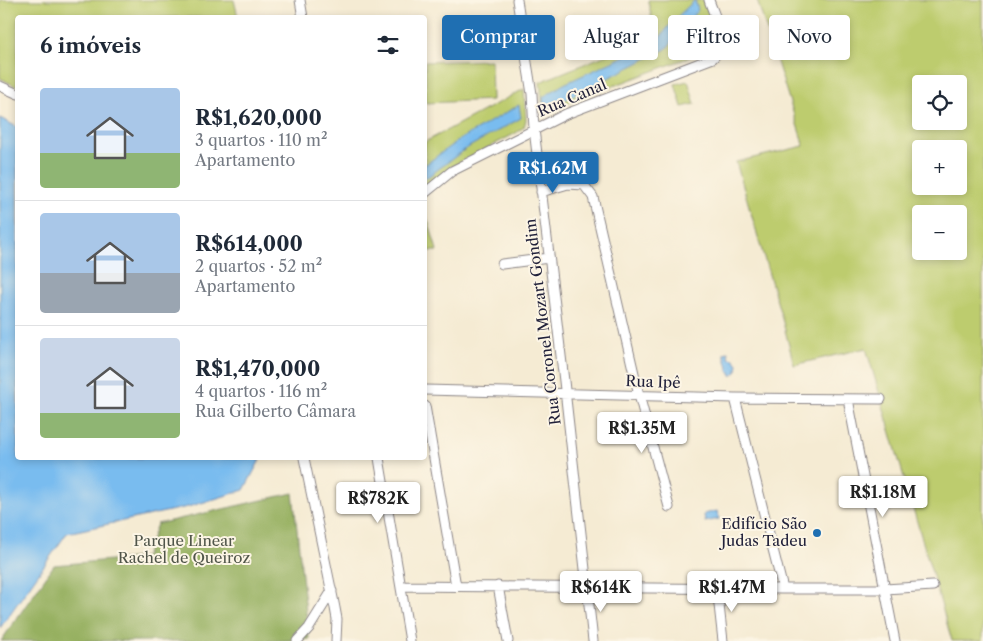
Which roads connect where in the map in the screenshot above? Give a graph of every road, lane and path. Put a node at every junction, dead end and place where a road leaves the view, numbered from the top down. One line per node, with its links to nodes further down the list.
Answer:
1 (300, 0): 4 (street)
2 (517, 0): 7 (street, Rua Coronel Mozart Gondim)
3 (709, 0): 7 (street, Rua Canal)
4 (302, 15)
5 (0, 86): 6 (street)
6 (15, 93)
7 (534, 129): 8 (street, Rua Canal); 9 (street, Rua Coronel Mozart Gondim)
8 (427, 191)
9 (541, 192): 10 (street, Rua Coronel Mozart Gondim); 14 (street)
10 (549, 258): 11 (street); 13 (street, Rua Coronel Mozart Gondim)
11 (502, 264)
12 (427, 390): 13 (street, Rua Ipê)
13 (566, 392): 14 (street, Rua Ipê); 26 (street, Rua Coronel Mozart Gondim)
14 (639, 395): 15 (street, Rua Ipê); 21 (street)
15 (735, 398): 16 (street, Rua Ipê); 28 (street)
16 (848, 399): 17 (street, Rua Ipê); 29 (street)
17 (881, 399)
18 (427, 418): 23 (street)
19 (304, 460): 30 (street)
20 (379, 460): 22 (street)
21 (669, 507)
22 (401, 586): 23 (street); 33 (street)
23 (456, 586): 24 (street)
24 (498, 586): 26 (street); 34 (street)
25 (934, 586): 29 (street)
26 (586, 587): 27 (street); 35 (street, Rua Coronel Mozart Gondim)
27 (717, 587): 28 (street); 36 (street)
28 (783, 589): 29 (street)
29 (885, 589): 37 (street)
30 (332, 591): 31 (street); 32 (street)
31 (297, 641)
32 (336, 641)
33 (410, 641)
34 (508, 641)
35 (593, 641)
36 (723, 641)
37 (895, 641)

